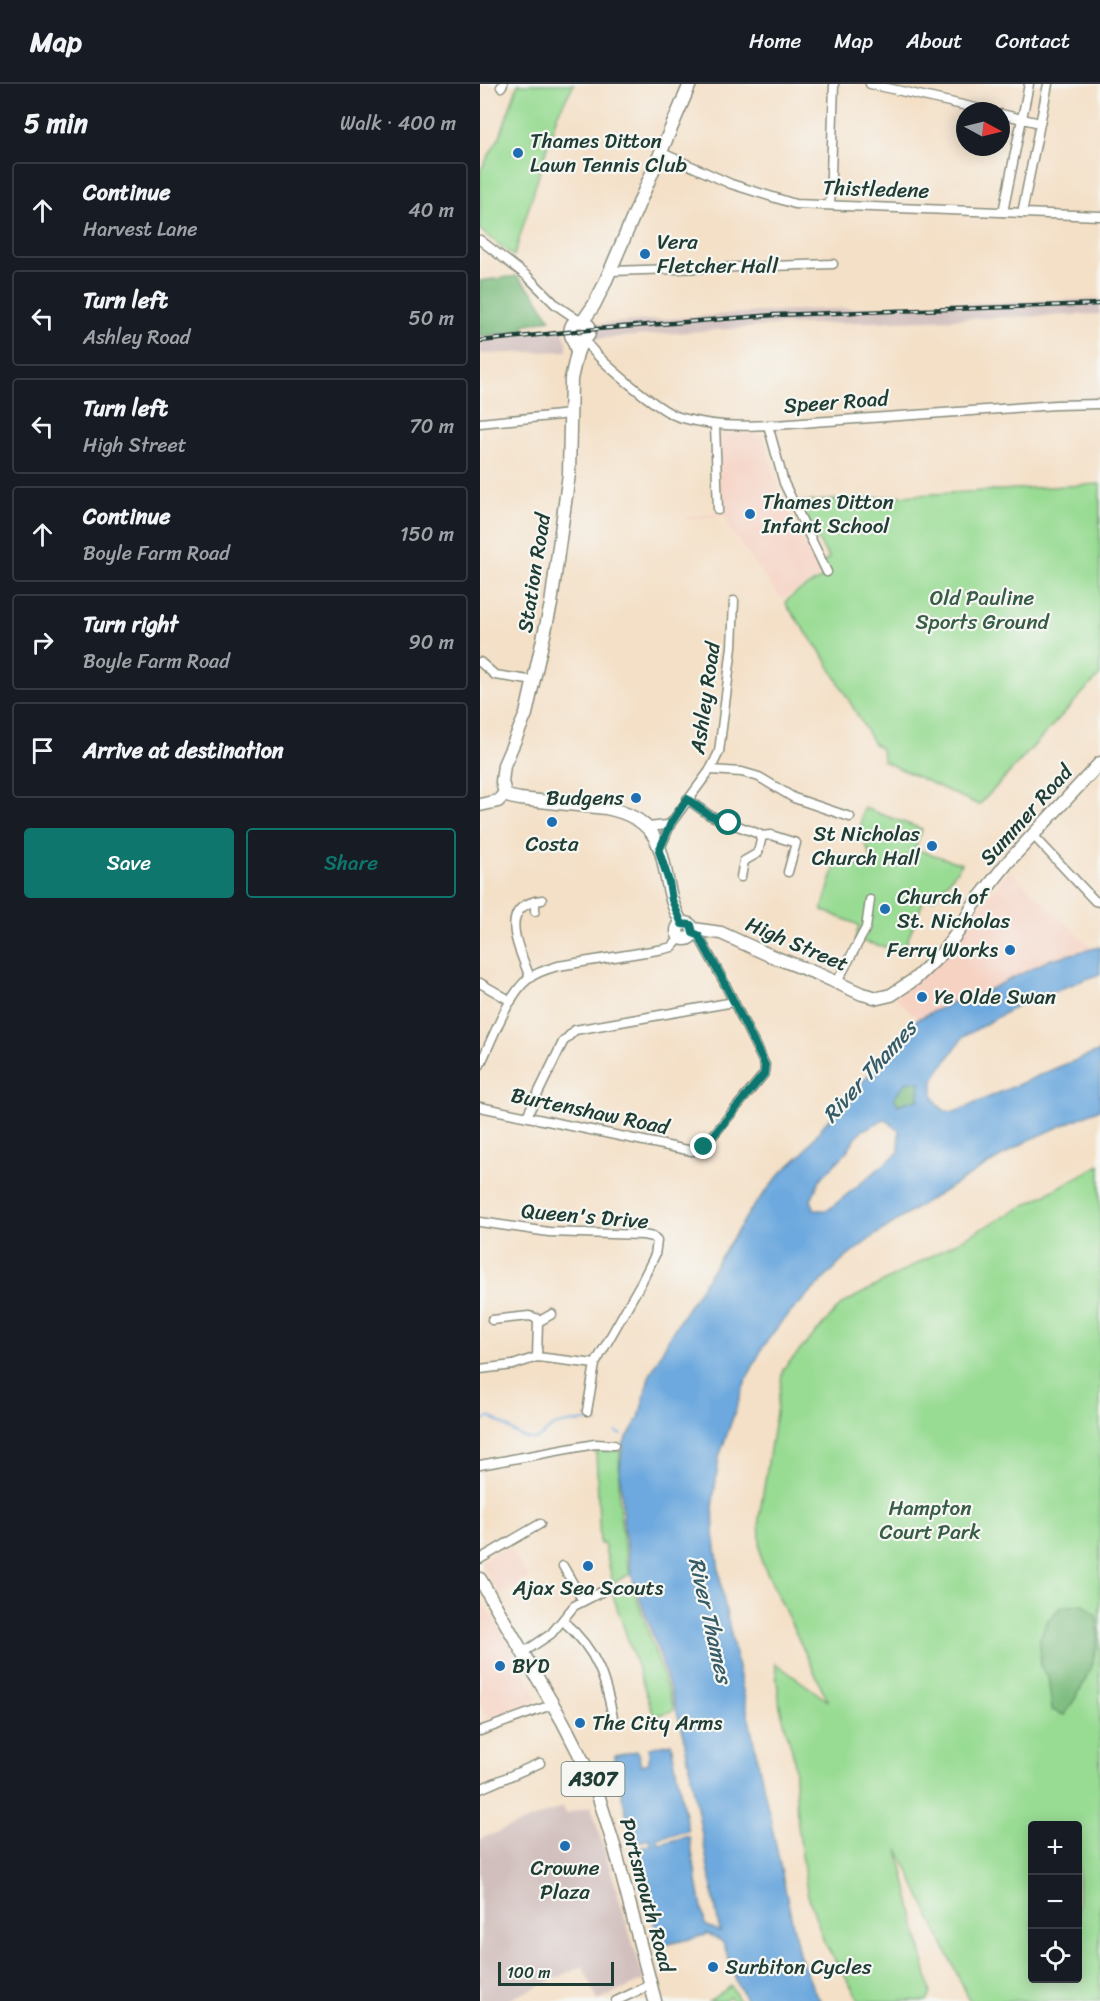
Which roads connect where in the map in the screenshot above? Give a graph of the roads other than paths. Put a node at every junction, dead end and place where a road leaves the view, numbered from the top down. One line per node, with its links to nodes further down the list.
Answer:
1 (690, 84): 10 (main road)
2 (834, 84): 11 (street)
3 (870, 84): 6 (street)
4 (1029, 84): 8 (street)
5 (1048, 84): 9 (street)
6 (956, 104)
7 (1010, 116): 8 (street)
8 (1021, 118): 9 (street); 12 (street)
9 (1040, 123): 13 (street)
10 (660, 152): 11 (street, Thistledene); 17 (main road)
11 (830, 205): 12 (street, Thistledene)
12 (1003, 212): 13 (street, Thistledene)
13 (1022, 213): 14 (street, Thistledene)
14 (1100, 216)
15 (480, 240): 18 (street)
16 (833, 264): 17 (street)
17 (610, 271): 18 (main road)
18 (577, 323): 19 (main road); 19 (main road)
19 (580, 344): 20 (street); 20 (street, Speer Road); 22 (main road, Station Road)
20 (596, 355): 24 (street, Speer Road)
21 (1100, 404): 25 (street, Speer Road)
22 (570, 414): 23 (street); 30 (main road, Station Road)
23 (480, 423)
24 (715, 425): 25 (street, Speer Road); 26 (street)
25 (768, 425): 27 (street)
26 (715, 504)
27 (827, 572)
28 (734, 601): 32 (street, Ashley Road)
29 (480, 662): 30 (street)
30 (535, 681): 33 (main road, Station Road)
31 (1100, 763): 39 (main road, Summer Road)
32 (711, 770): 34 (street, Ashley Road); 36 (street)
33 (505, 794): 35 (main road); 38 (main road)
34 (687, 799): 37 (street, Ashley Road); 40 (street)
35 (480, 805)
36 (850, 817)
37 (671, 823): 38 (street); 41 (street, Ashley Road)
38 (648, 827): 41 (main road)
39 (1032, 834): 45 (street); 51 (main road, Summer Road)
40 (760, 836): 42 (street); 43 (street)
41 (659, 851): 47 (main road)
42 (788, 872)
43 (741, 878)
44 (870, 900): 49 (street)
45 (1100, 902)
46 (535, 911): 48 (street)
47 (687, 931): 48 (street); 49 (main road, High Street); 53 (street)
48 (530, 978): 52 (street)
49 (837, 982): 51 (main road, High Street)
50 (480, 983): 52 (street)
51 (885, 997)
52 (511, 1001): 54 (street)
53 (734, 1002): 56 (street); 56 (street, Burtenshaw Road)
54 (480, 1065)
55 (480, 1107): 56 (street, Burtenshaw Road)
56 (527, 1116)
57 (480, 1222): 62 (street, Queen's Drive)
58 (552, 1314): 60 (street)
59 (492, 1320): 60 (street)
60 (538, 1322): 61 (street)
61 (537, 1357): 62 (street); 63 (street)
62 (595, 1364): 64 (street)
63 (480, 1369)
64 (587, 1412)
65 (614, 1445): 66 (street)
66 (480, 1465)
67 (540, 1524): 68 (street)
68 (480, 1559)
69 (563, 1566): 73 (street)
70 (480, 1579): 72 (main road, Portsmouth Road / A307)
71 (609, 1588): 73 (street)
72 (485, 1600): 75 (main road, Portsmouth Road / A307)
73 (583, 1601): 74 (street)
74 (563, 1621): 75 (street); 78 (street)
75 (524, 1652): 76 (main road, Portsmouth Road / A307)
76 (554, 1704): 79 (street); 82 (main road, Portsmouth Road / A307)
77 (480, 1719): 79 (street)
78 (614, 1723)
79 (482, 1730)
80 (540, 1763): 81 (street)
81 (480, 1789)
82 (650, 1985): 83 (street); 84 (main road, Portsmouth Road / A307)
83 (616, 2001)
84 (655, 2001)

